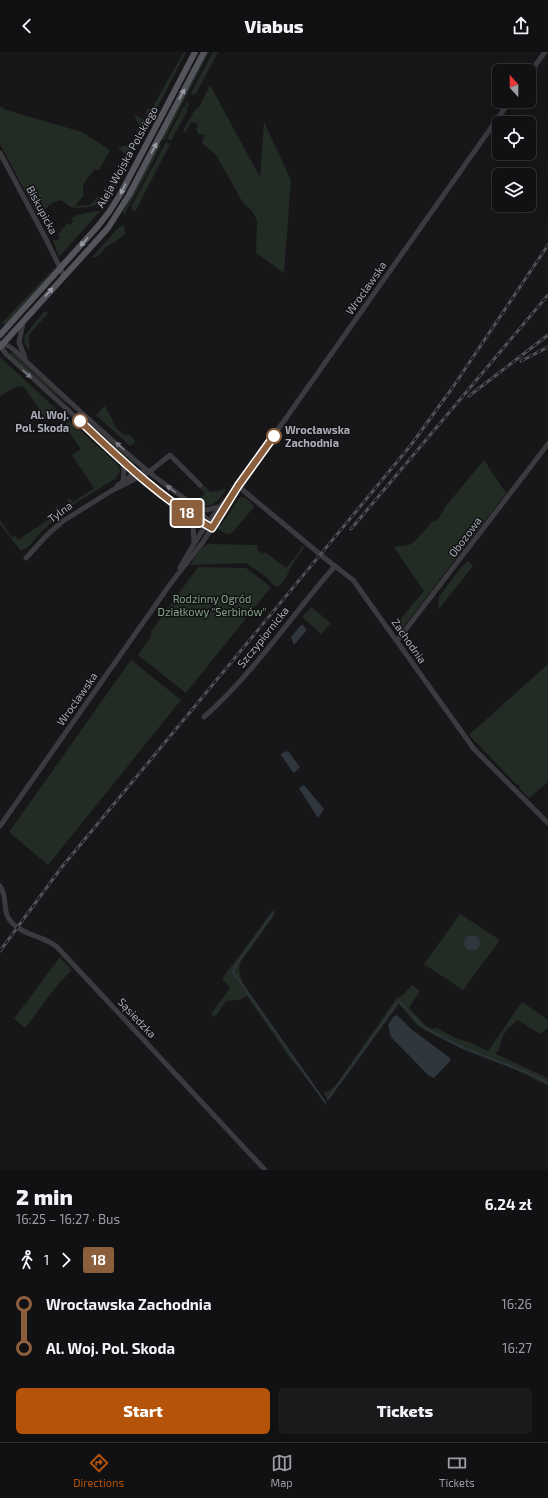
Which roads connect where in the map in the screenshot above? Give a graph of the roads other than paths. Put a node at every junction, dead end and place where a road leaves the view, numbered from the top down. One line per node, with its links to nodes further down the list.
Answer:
1 (195, 52): 7 (main road, Aleja Wojska Polskiego, one-way to 7)
2 (204, 52): 8 (main road, Aleja Wojska Polskiego, one-way to 2)
3 (545, 52): 4 (street)
4 (536, 64)
5 (505, 108): 20 (street, Wrocławska)
6 (0, 153): 7 (street, Biskupicka)
7 (60, 268): 8 (street, Biskupicka); 10 (main road, Aleja Wojska Polskiego)
8 (64, 276): 9 (main road, Aleja Wojska Polskiego, one-way to 8)
9 (23, 321): 11 (main road, Aleja Wojska Polskiego); 12 (street)
10 (0, 335)
11 (1, 345): 12 (street); 14 (street, one-way to 14)
12 (27, 362): 16 (street, one-way to 12)
13 (548, 444): 31 (street, Obozowa)
14 (121, 458): 15 (street); 18 (street)
15 (136, 472): 16 (street); 17 (street); 18 (street, Tylna)
16 (149, 472): 17 (street, Tylna); 19 (street, Tylna); 22 (street, one-way to 16)
17 (141, 476): 21 (street, Tylna); 24 (street)
18 (123, 481): 21 (street, Tylna)
19 (200, 484)
20 (238, 486): 23 (street, Wrocławska); 26 (street, Wrocławska); 29 (street, Zachodnia)
21 (111, 491): 28 (street, Tylna)
22 (193, 506): 23 (street); 25 (street)
23 (219, 507): 25 (street, Wrocławska)
24 (183, 510): 25 (street); 27 (street)
25 (208, 523): 26 (street); 27 (street, Wrocławska)
26 (212, 528): 30 (street, Wrocławska)
27 (194, 542): 30 (street, Wrocławska)
28 (26, 558)
29 (335, 566): 31 (street, Zachodnia); 32 (street, Szczypiornicka)
30 (171, 583): 34 (street, Wrocławska)
31 (397, 641): 33 (street, Zachodnia)
32 (204, 717)
33 (548, 822)
34 (0, 826)
35 (0, 886): 36 (street, Sąsiedzka)
36 (264, 1170)

